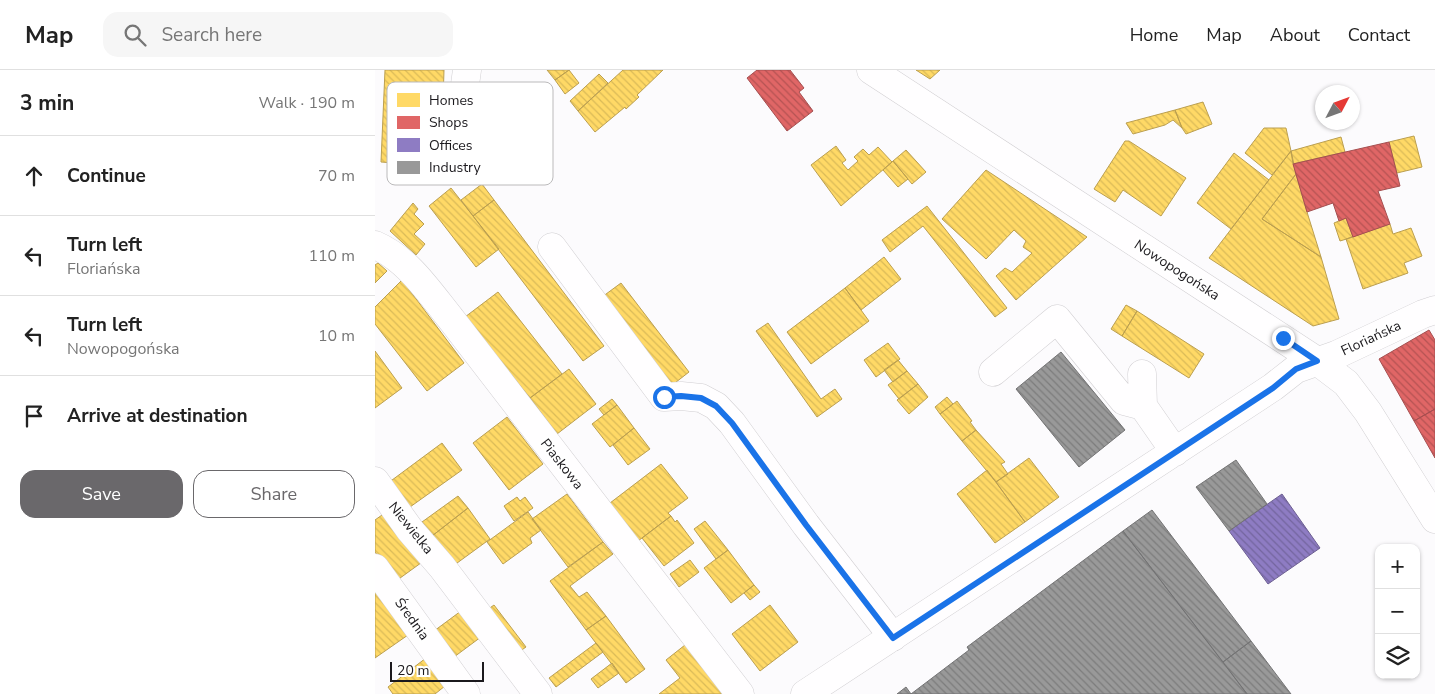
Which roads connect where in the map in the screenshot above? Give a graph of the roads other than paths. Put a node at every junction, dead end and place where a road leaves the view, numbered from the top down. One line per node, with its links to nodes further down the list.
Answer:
1 (871, 70): 5 (street, Nowopogońska)
2 (375, 245): 16 (street, Piaskowa)
3 (552, 248): 13 (street)
4 (1435, 310): 5 (street, Floriańska)
5 (1317, 361): 9 (street, Floriańska); 11 (street, Nowopogońska)
6 (993, 372): 8 (street)
7 (1143, 374): 8 (street)
8 (1143, 406): 9 (street)
9 (1175, 452): 13 (street, Floriańska)
10 (377, 488): 15 (street, Niewielka)
11 (1435, 519)
12 (375, 568): 14 (street, Średnia)
13 (893, 638): 17 (street, Floriańska)
14 (466, 694)
15 (538, 694)
16 (740, 694)
17 (805, 694)

